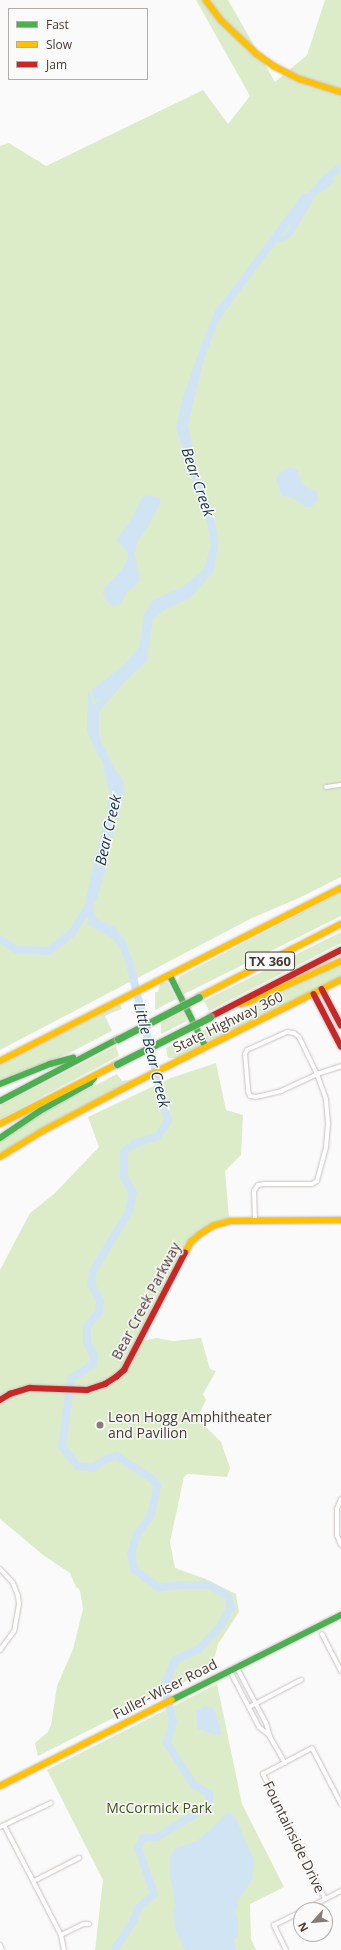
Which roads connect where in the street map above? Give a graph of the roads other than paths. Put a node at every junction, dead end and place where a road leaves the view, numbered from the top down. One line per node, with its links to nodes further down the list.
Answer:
1 (206, 0): 2 (main road)
2 (341, 92)
3 (341, 785): 4 (street)
4 (326, 787)
5 (341, 888): 9 (main road)
6 (341, 924): 17 (main road, TX 360, bridge)
7 (341, 950): 13 (main road, TX 360)
8 (341, 961): 13 (main road)
9 (170, 975): 16 (main road); 18 (main road)
10 (341, 980): 11 (main road, State Highway 360)
11 (322, 989): 12 (main road, State Highway 360); 14 (main road)
12 (314, 994): 15 (main road); 16 (main road, State Highway 360)
13 (232, 1006): 20 (main road, TX 360, bridge)
14 (341, 1026)
15 (341, 1046)
16 (206, 1047): 26 (main road, State Highway 360)
17 (86, 1054): 22 (main road); 23 (main road, TX 360)
18 (0, 1061)
19 (341, 1066): 21 (street)
20 (99, 1073): 24 (main road, TX 360); 25 (main road)
21 (317, 1074): 21 (street); 27 (street)
22 (0, 1084)
23 (0, 1101)
24 (0, 1124)
25 (0, 1138)
26 (0, 1157)
27 (255, 1220): 28 (main road, Bear Creek Parkway); 29 (main road, Bear Creek Parkway)
28 (341, 1220)
29 (0, 1400)
30 (341, 1499): 31 (street)
31 (341, 1545)
32 (0, 1569): 35 (street)
33 (341, 1615): 36 (main road, Fuller-Wiser Road)
34 (322, 1634): 37 (street)
35 (0, 1650)
36 (234, 1669): 39 (street); 40 (street); 43 (main road, Fuller-Wiser Road)
37 (341, 1671)
38 (301, 1680): 39 (street)
39 (256, 1703): 40 (street); 41 (street)
40 (249, 1707): 41 (street)
41 (270, 1737): 42 (street)
42 (285, 1763): 45 (street); 50 (street, Fountainside Drive)
43 (0, 1786)
44 (51, 1803): 46 (street)
45 (341, 1804)
46 (2, 1826): 48 (street)
47 (78, 1858): 48 (street)
48 (34, 1881): 54 (street)
49 (341, 1891): 50 (street)
50 (325, 1899): 51 (street)
51 (319, 1902)
52 (293, 1916): 58 (street)
53 (89, 1924): 54 (street)
54 (61, 1935): 57 (street)
55 (0, 1945): 56 (street)
56 (2, 1950)
57 (64, 1950)
58 (286, 1950)

